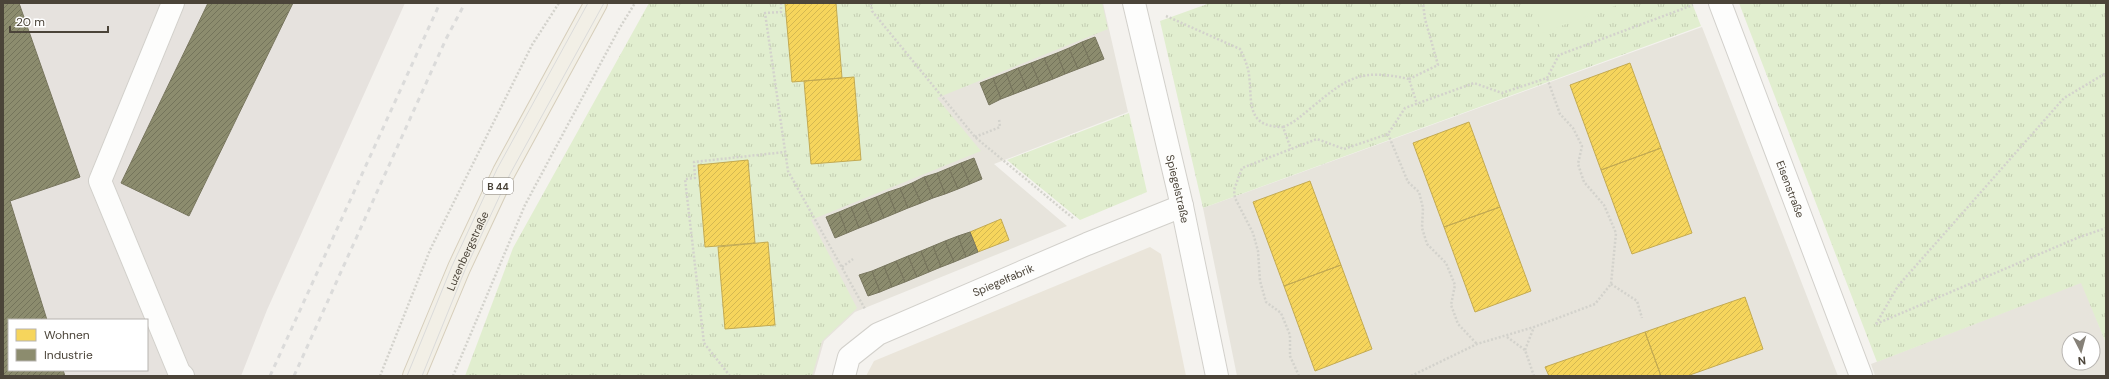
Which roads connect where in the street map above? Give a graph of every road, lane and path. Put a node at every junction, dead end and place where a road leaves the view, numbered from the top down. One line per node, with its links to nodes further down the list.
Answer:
1 (173, 3): 35 (street)
2 (596, 3): 36 (main road, Luzenbergstraße / B 44)
3 (635, 3): 37 (path)
4 (781, 3): 20 (path)
5 (871, 3): 18 (path)
6 (1134, 3): 21 (street, Spiegelstraße)
7 (1423, 3): 13 (path)
8 (1698, 3): 12 (path)
9 (1720, 3): 32 (street, Eisenstraße)
10 (1163, 15): 16 (path)
11 (2106, 73): 28 (path)
12 (1547, 78): 14 (path); 26 (path)
13 (1409, 79): 14 (path); 16 (path)
14 (1417, 104): 17 (path)
15 (999, 119): 18 (path)
16 (1283, 127): 19 (path)
17 (1388, 134): 19 (path); 33 (path)
18 (975, 137): 23 (path)
19 (1291, 149): 41 (path)
20 (785, 152): 25 (path); 38 (path)
21 (1182, 206): 23 (street, Spiegelfabrik); 40 (street, Spiegelstraße)
22 (2106, 228): 28 (path)
23 (1087, 244): 30 (street, Spiegelfabrik)
24 (853, 259): 25 (path)
25 (842, 268): 30 (path)
26 (1611, 284): 27 (path); 29 (path)
27 (1642, 318)
28 (1876, 324): 32 (path)
29 (1534, 328): 31 (path); 34 (path)
30 (878, 334): 39 (street, Spiegelfabrik)
31 (1507, 336): 33 (path); 34 (path)
32 (1846, 336): 44 (street, Eisenstraße)
33 (1477, 344): 42 (path)
34 (1525, 350): 43 (path)
35 (183, 376)
36 (414, 376)
37 (453, 376)
38 (730, 376)
39 (844, 376)
40 (1217, 376)
41 (1299, 376)
42 (1411, 376)
43 (1534, 376)
44 (1861, 376)

